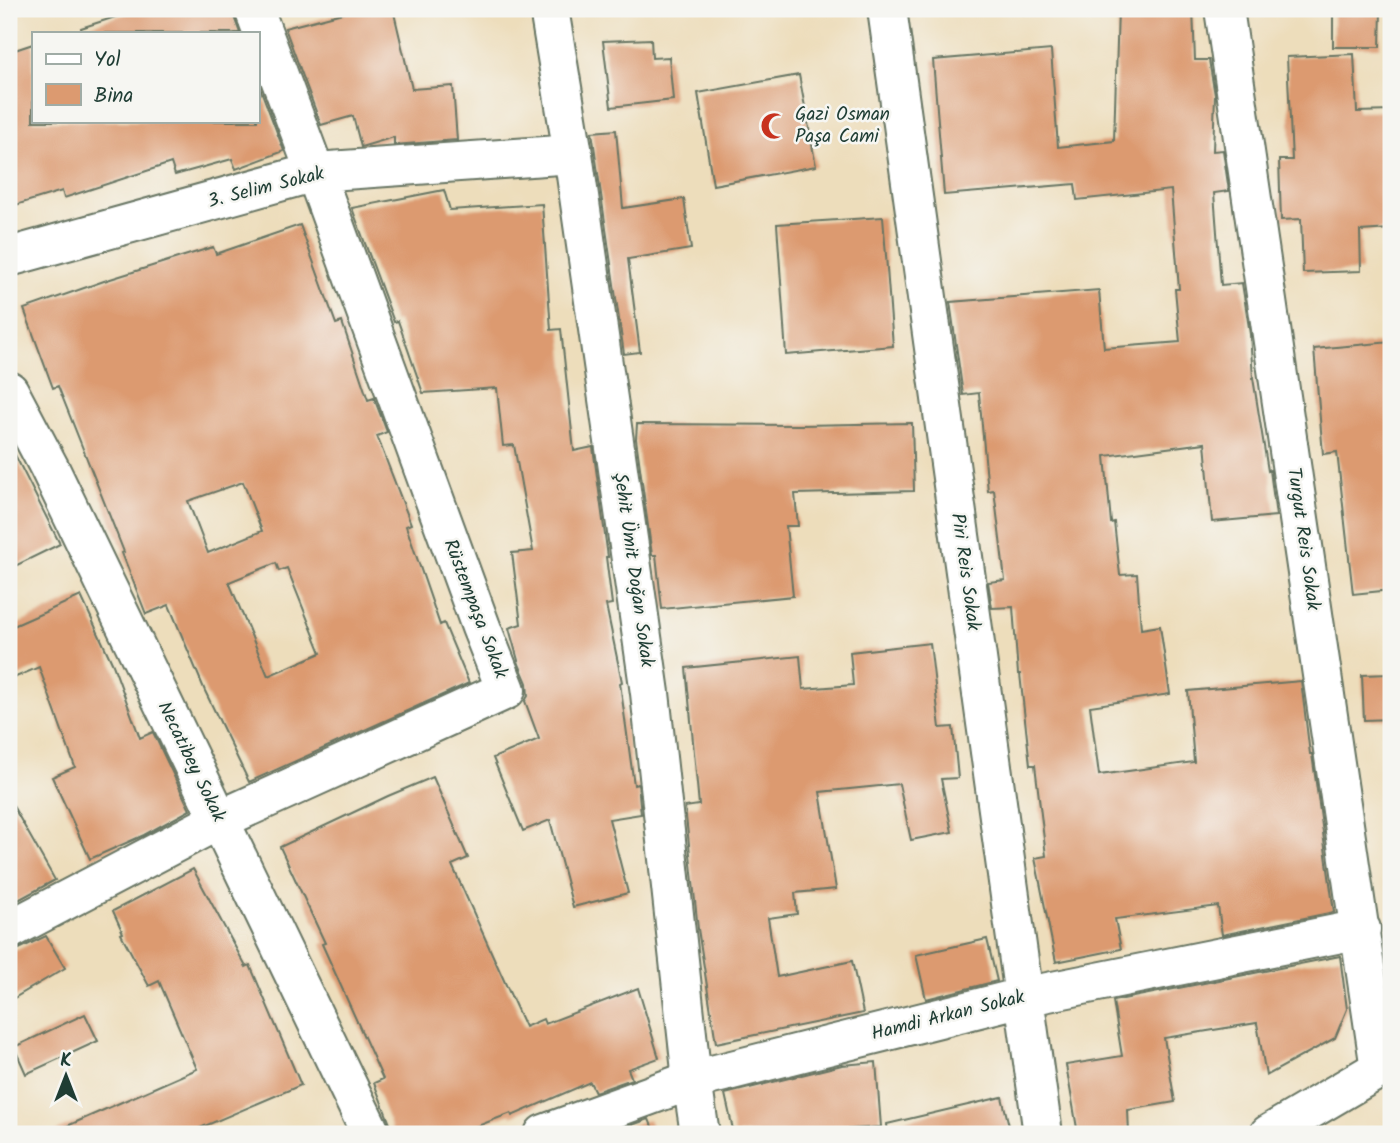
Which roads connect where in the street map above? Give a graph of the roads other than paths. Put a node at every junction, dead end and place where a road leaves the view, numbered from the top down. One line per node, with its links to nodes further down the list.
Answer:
1 (254, 9): 6 (street, Rüstempaşa Sokak)
2 (549, 9): 5 (street, Şehit Ümit Doğan Sokak)
3 (887, 9): 12 (street, Piri Reis Sokak)
4 (1224, 9): 10 (street, Turgut Reis Sokak)
5 (573, 154): 6 (street, 3. Selim Sokak); 14 (street, Şehit Ümit Doğan Sokak)
6 (315, 172): 7 (street, 3. Selim Sokak); 9 (street, Rüstempaşa Sokak)
7 (9, 257)
8 (9, 391): 9 (street, Necatibey Sokak)
9 (219, 820): 11 (street, Rüstempaşa Sokak); 15 (street, Necatibey Sokak)
10 (1361, 929): 12 (street, Hamdi Arkan Sokak); 13 (street, Turgut Reis Sokak)
11 (9, 930)
12 (1023, 997): 14 (street, Hamdi Arkan Sokak); 18 (street, Piri Reis Sokak)
13 (1386, 1065): 19 (street)
14 (692, 1080): 16 (street, Hamdi Arkan Sokak); 17 (street, Şehit Ümit Doğan Sokak)
15 (371, 1134)
16 (544, 1134)
17 (700, 1134)
18 (1043, 1134)
19 (1269, 1134)

